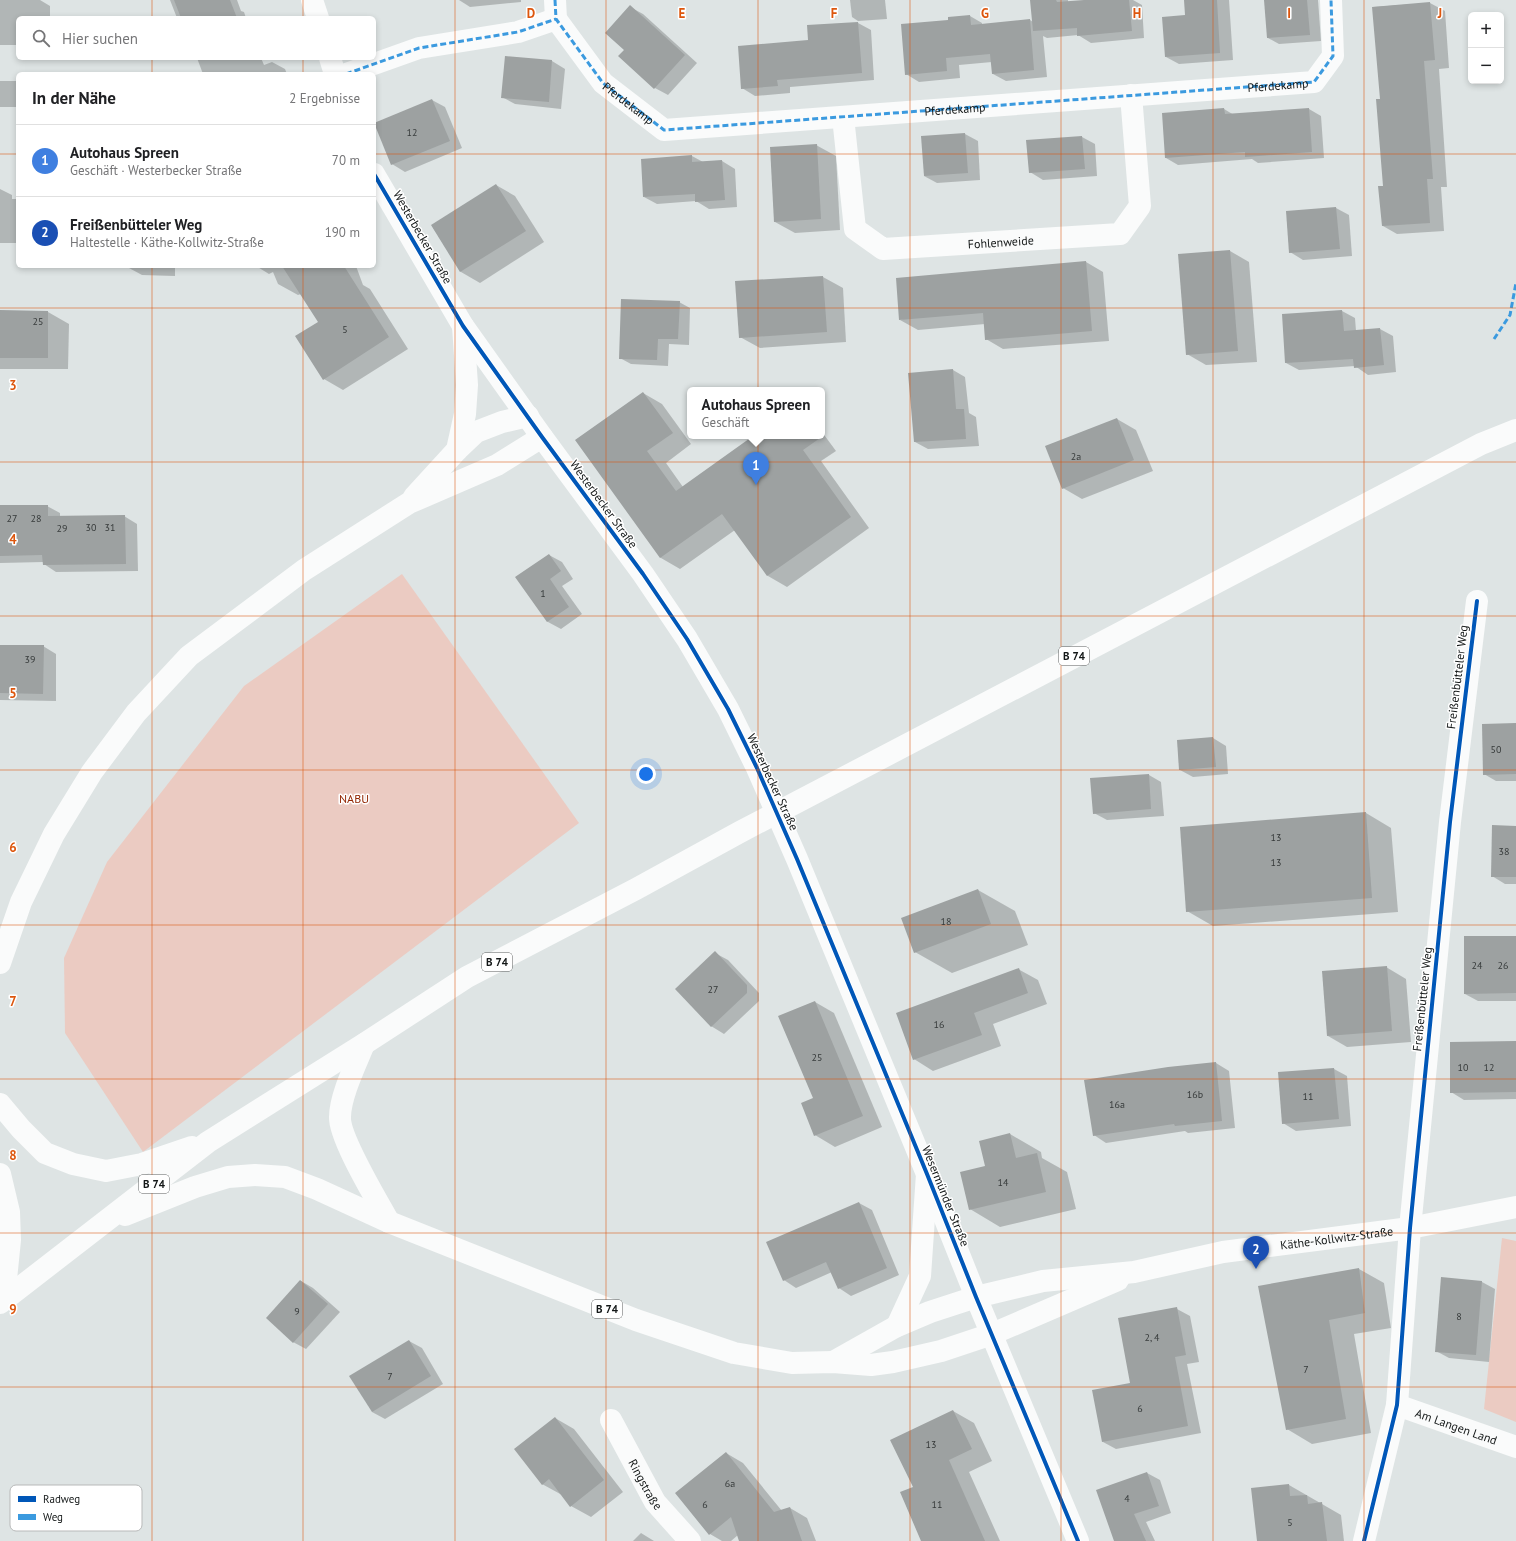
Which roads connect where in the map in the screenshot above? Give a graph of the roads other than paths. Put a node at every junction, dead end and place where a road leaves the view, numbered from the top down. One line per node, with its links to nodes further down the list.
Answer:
1 (312, 0): 4 (street)
2 (1331, 0): 8 (street, Pferdekamp)
3 (555, 10): 7 (street, Pferdekamp); 9 (street, Pferdekamp)
4 (317, 16)
5 (331, 60): 6 (street)
6 (334, 72)
7 (352, 72)
8 (1131, 95): 9 (street, Pferdekamp); 9 (street, Fohlenweide)
9 (843, 117)
10 (376, 177): 11 (street, Westerbecker Straße)
11 (463, 326): 12 (street, Westerbecker Straße); 15 (street)
12 (528, 416): 14 (street, Westerbecker Straße); 15 (street)
13 (1516, 430): 20 (street, B 74)
14 (542, 438): 16 (street); 18 (street, Westerbecker Straße)
15 (457, 450): 16 (street)
16 (409, 503): 19 (street)
17 (1477, 601): 28 (street, Freißenbütteler Weg)
18 (797, 859): 24 (street, Wesermünder Straße)
19 (0, 963)
20 (364, 1044): 22 (street, B 74); 26 (street)
21 (0, 1104): 22 (street)
22 (208, 1142): 27 (street, B 74)
23 (0, 1174): 31 (street)
24 (927, 1174): 30 (street, Wesermünder Straße); 32 (street)
25 (1516, 1207): 28 (street, Käthe-Kollwitz-Straße)
26 (389, 1222): 27 (street); 34 (street, B 74)
27 (100, 1226): 31 (street, B 74)
28 (1410, 1228): 29 (street, Käthe-Kollwitz-Straße); 35 (street, Freißenbütteler Weg)
29 (1134, 1272): 30 (street, Käthe-Kollwitz-Straße); 33 (street, Käthe-Kollwitz-Straße)
30 (976, 1297): 32 (street, B 74); 33 (street, Wesermünder Straße)
31 (2, 1301)
32 (897, 1326): 34 (street, B 74)
33 (992, 1334): 34 (street, Käthe-Kollwitz-Straße); 39 (street, Wesermünder Straße)
34 (833, 1362)
35 (1397, 1405): 37 (street, Am Langen Land); 40 (street, Freißenbütteler Weg)
36 (611, 1420): 38 (street, Ringstraße)
37 (1516, 1447)
38 (690, 1541)
39 (1078, 1541)
40 (1364, 1541)

